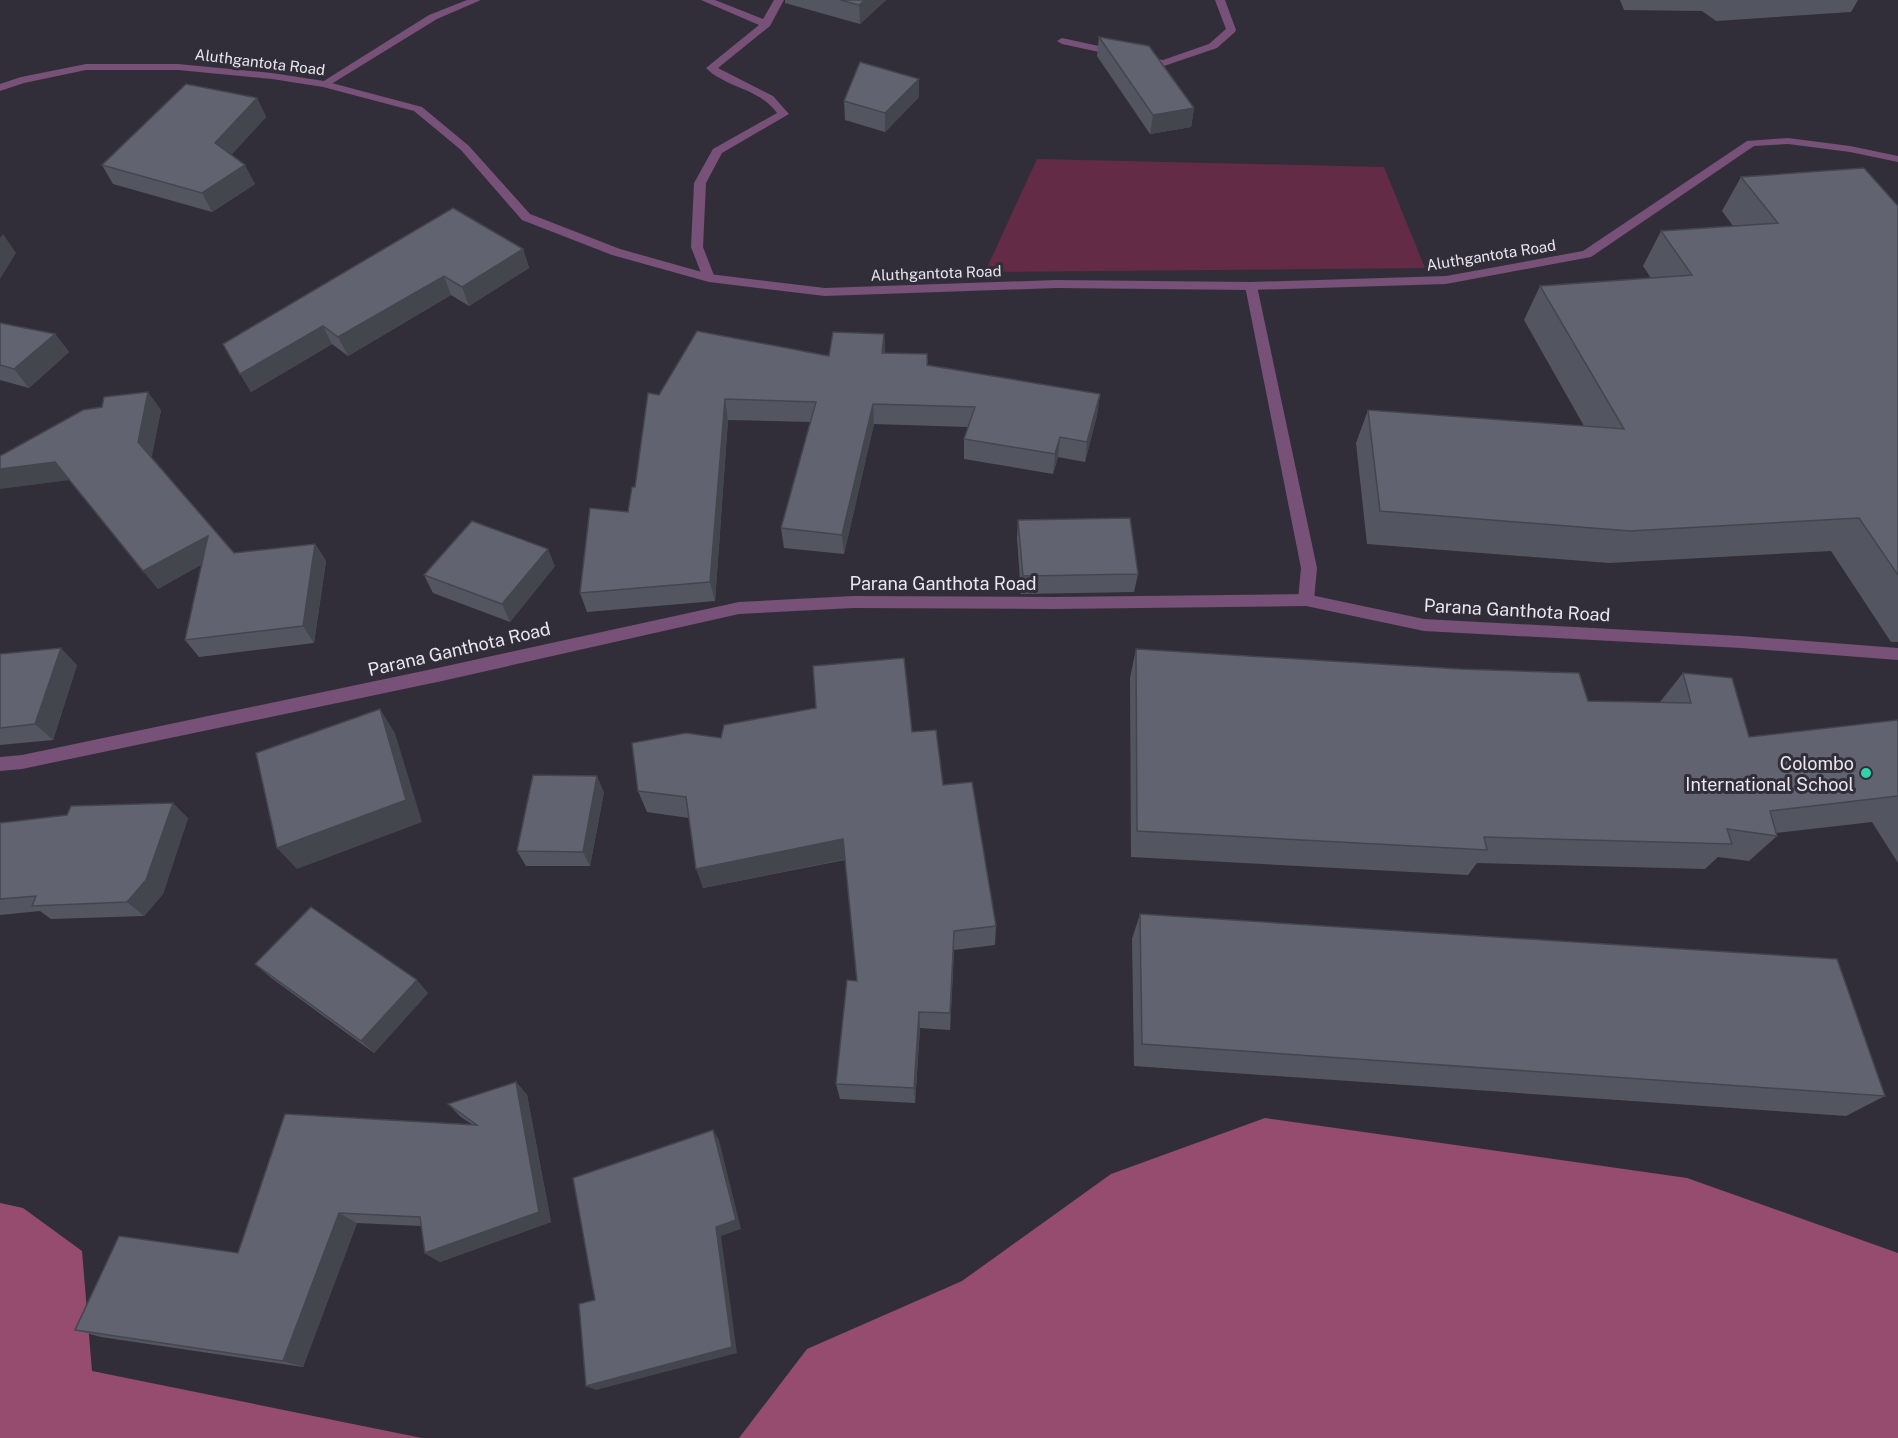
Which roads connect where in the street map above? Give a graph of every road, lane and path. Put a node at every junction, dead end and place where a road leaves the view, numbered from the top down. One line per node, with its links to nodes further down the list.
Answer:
1 (476, 0): 7 (street)
2 (706, 0): 5 (street)
3 (779, 0): 5 (street)
4 (1220, 0): 6 (street)
5 (766, 24): 10 (street)
6 (1062, 41)
7 (324, 84): 8 (street, Aluthgantota Road); 10 (street, Aluthgantota Road)
8 (0, 88)
9 (1898, 159): 11 (street, Aluthgantota Road)
10 (709, 278): 11 (street, Aluthgantota Road)
11 (1251, 286): 12 (street)
12 (1306, 600): 13 (street, Parana Ganthota Road); 14 (street, Parana Ganthota Road)
13 (1898, 654)
14 (0, 764)

